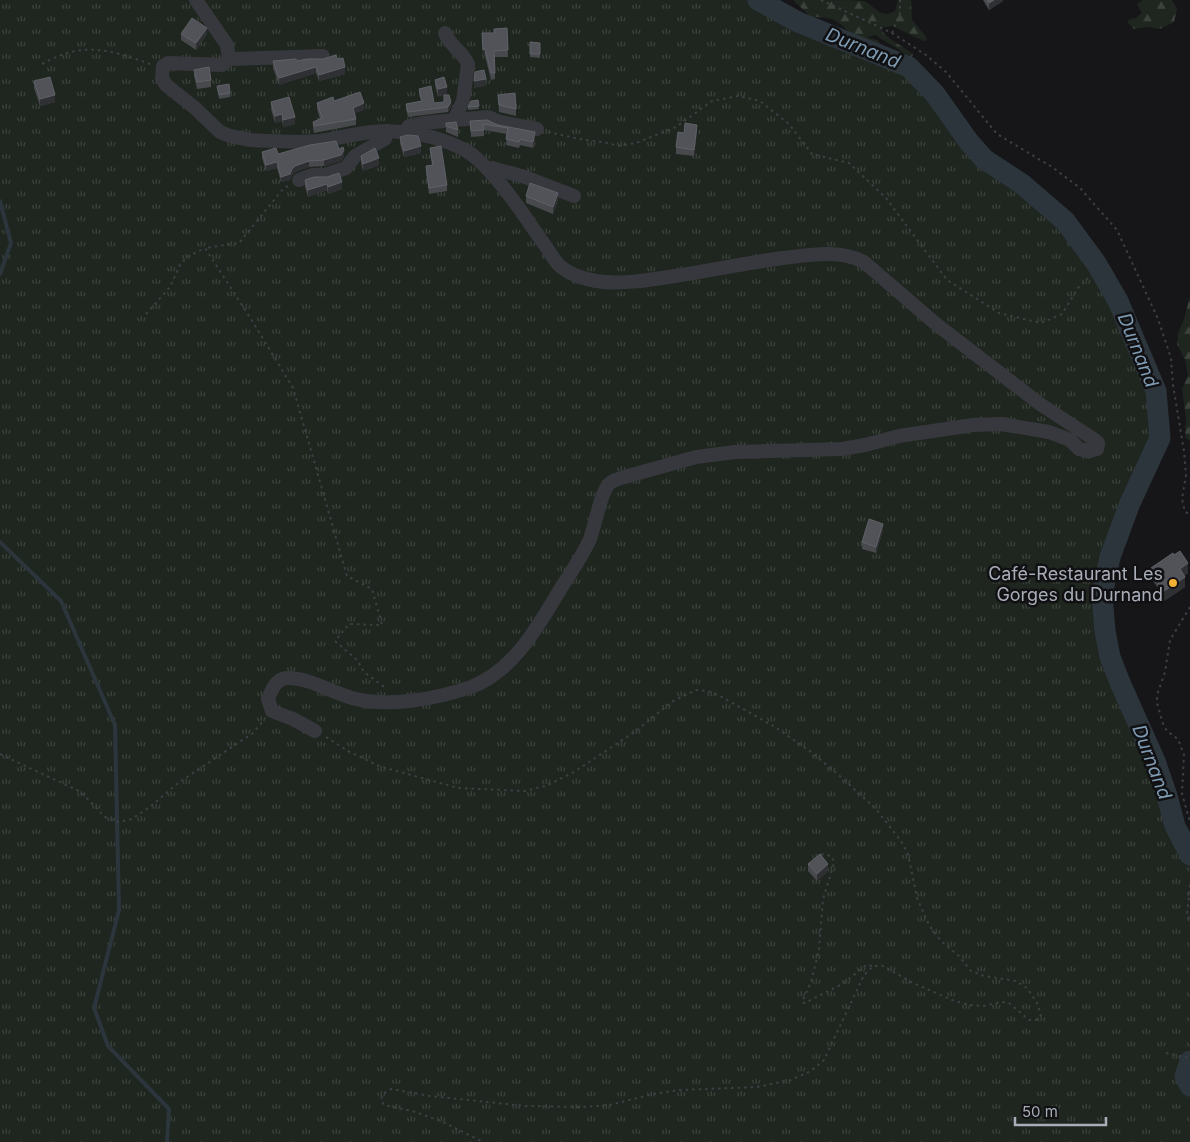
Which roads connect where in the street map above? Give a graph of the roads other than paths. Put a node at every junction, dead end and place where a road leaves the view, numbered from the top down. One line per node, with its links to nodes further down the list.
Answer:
1 (196, 0): 4 (street)
2 (445, 33): 5 (street)
3 (323, 56): 4 (street)
4 (229, 60): 7 (street)
5 (454, 120): 6 (street); 8 (street)
6 (536, 129)
7 (387, 131): 8 (street); 10 (street)
8 (404, 133): 9 (street)
9 (487, 169): 11 (street); 12 (street)
10 (299, 180)
11 (574, 196)
12 (316, 730)

